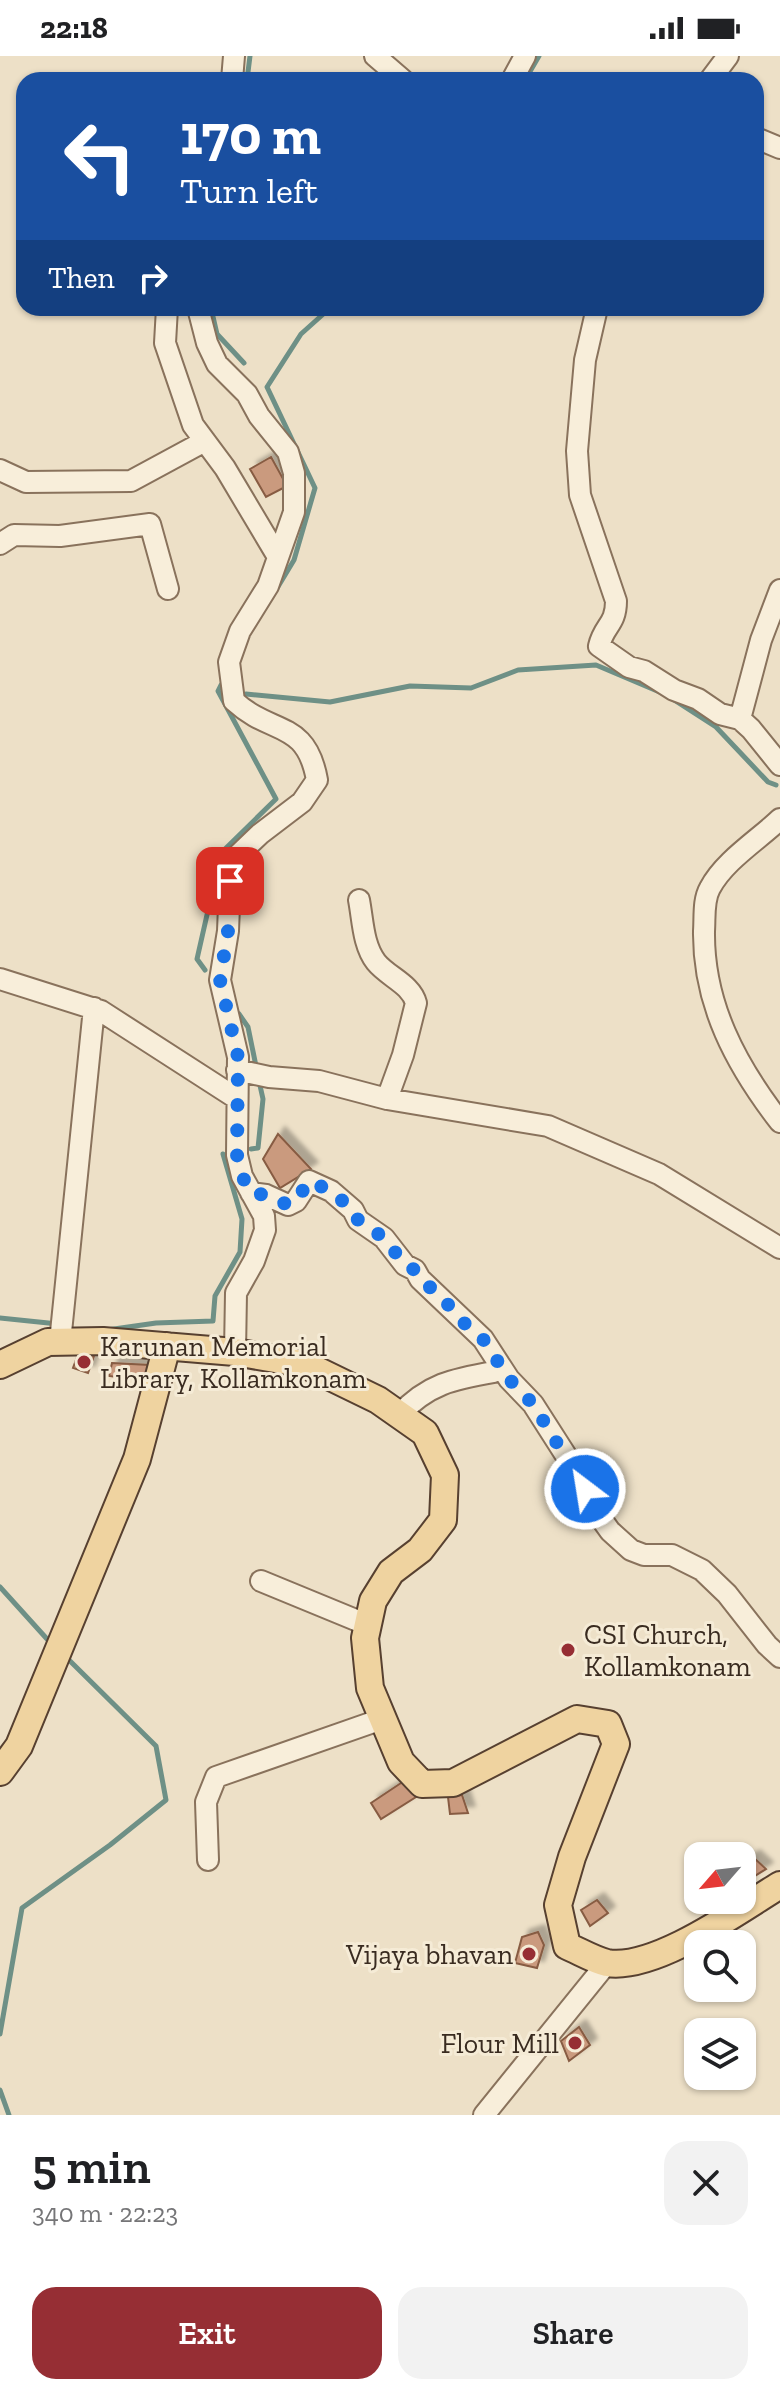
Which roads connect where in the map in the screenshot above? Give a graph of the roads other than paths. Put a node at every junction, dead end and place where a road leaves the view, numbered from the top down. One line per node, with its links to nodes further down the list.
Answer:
1 (375, 56): 2 (street)
2 (394, 72)
3 (167, 316): 6 (street)
4 (200, 316): 9 (street)
5 (595, 316): 12 (street)
6 (205, 441): 7 (street); 9 (street)
7 (0, 470)
8 (0, 544): 10 (street)
9 (278, 557): 18 (street)
10 (168, 589)
11 (780, 590): 12 (street)
12 (740, 719): 13 (street)
13 (780, 765)
14 (780, 819): 21 (street)
15 (359, 900): 20 (street)
16 (0, 979): 17 (street)
17 (94, 1008): 19 (street); 24 (street)
18 (242, 1071): 19 (street); 20 (street)
19 (236, 1098): 22 (street)
20 (387, 1099): 23 (street)
21 (780, 1122)
22 (251, 1193): 26 (street); 32 (street)
23 (780, 1248)
24 (60, 1339): 25 (main road); 27 (main road)
25 (167, 1346): 26 (main road); 34 (main road)
26 (235, 1352): 29 (main road)
27 (0, 1365)
28 (494, 1372): 29 (street)
29 (399, 1415): 31 (main road)
30 (261, 1581): 31 (street)
31 (368, 1625): 33 (main road)
32 (780, 1657)
33 (382, 1719): 35 (street); 37 (main road)
34 (0, 1772)
35 (208, 1860)
36 (780, 1885): 37 (main road)
37 (607, 1963): 38 (street)
38 (484, 2115)

